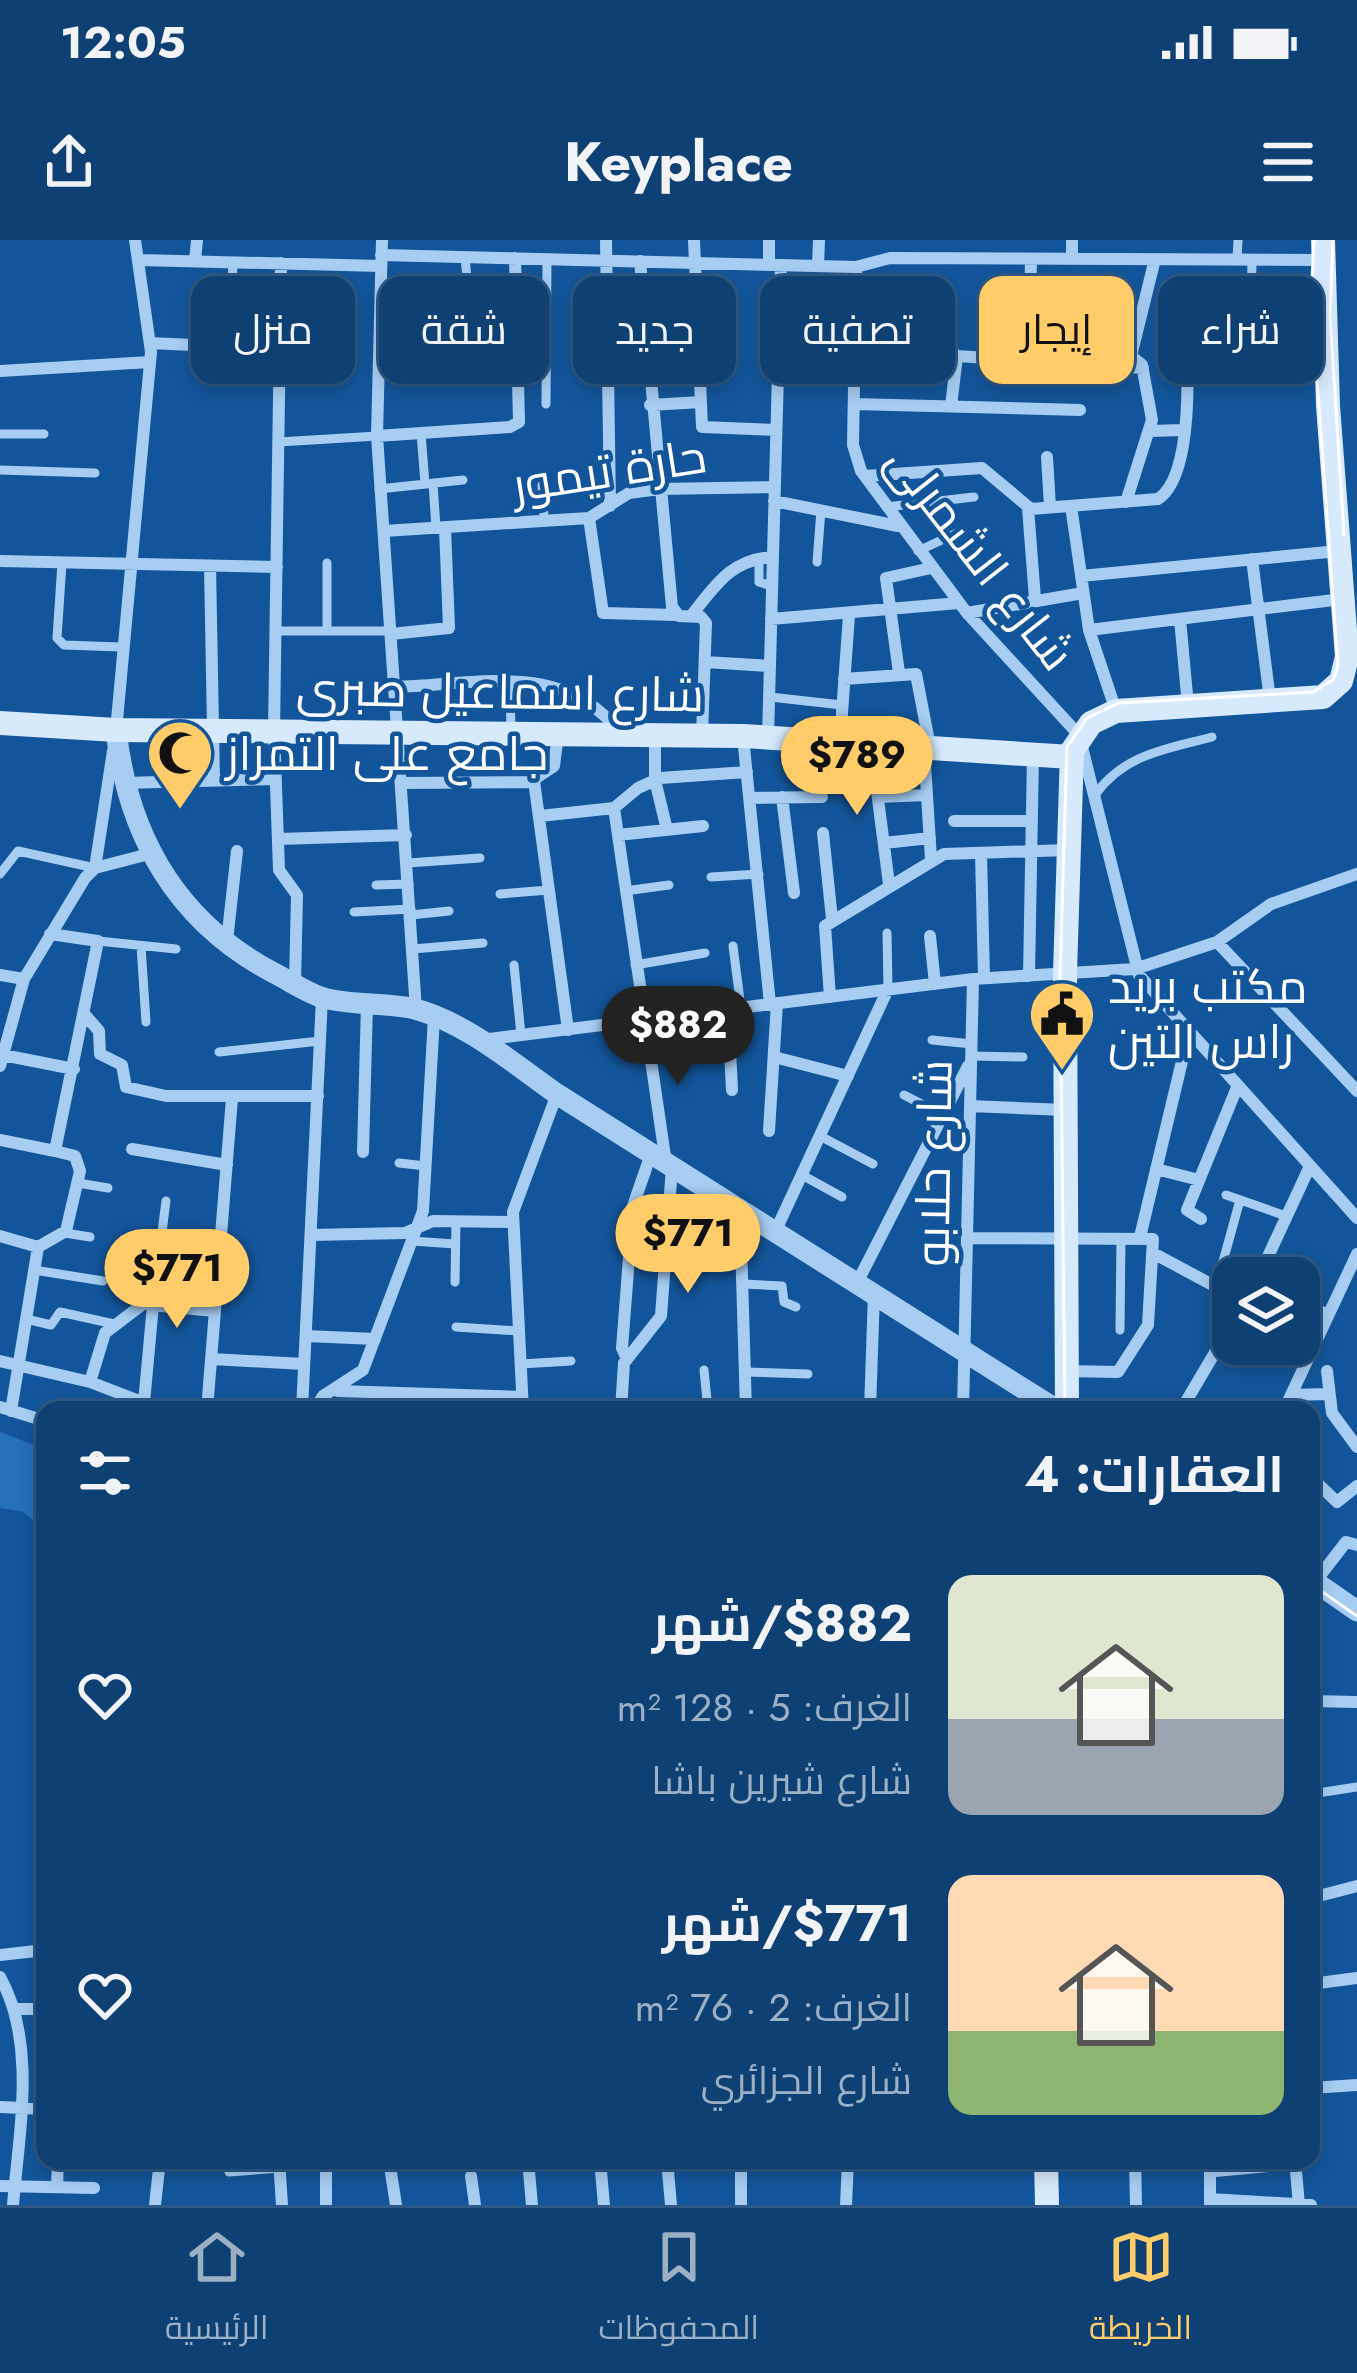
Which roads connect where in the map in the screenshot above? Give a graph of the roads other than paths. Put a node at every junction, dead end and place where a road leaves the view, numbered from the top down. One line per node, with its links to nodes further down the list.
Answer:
1 (135, 240): 19 (street)
2 (197, 240): 23 (street)
3 (606, 240): 20 (street)
4 (694, 240): 26 (street)
5 (769, 240): 28 (street)
6 (819, 240): 29 (street)
7 (998, 240): 15 (street)
8 (1072, 240): 17 (street)
9 (1238, 240): 21 (lane)
10 (1323, 250): 22 (street); 86 (main road)
11 (382, 254): 12 (street); 27 (street); 60 (street)
12 (465, 257): 13 (street); 33 (lane)
13 (515, 258): 14 (street); 57 (street)
14 (547, 259): 20 (street); 49 (lane)
15 (998, 259): 16 (street); 30 (street)
16 (1031, 259): 17 (street); 35 (street)
17 (1072, 259): 18 (street)
18 (1154, 259): 21 (street); 43 (street)
19 (139, 260): 23 (street); 37 (street)
20 (607, 260): 24 (street); 74 (street)
21 (1237, 260): 22 (street)
22 (1252, 260): 36 (lane)
23 (194, 261): 25 (street)
24 (640, 261): 26 (street); 51 (street)
25 (233, 262): 27 (street); 31 (lane)
26 (695, 262): 28 (street); 48 (street)
27 (281, 263): 32 (street)
28 (775, 265): 29 (street); 54 (street)
29 (818, 266): 30 (street)
30 (856, 267): 34 (street, شارع الشمرلى)
31 (232, 276)
32 (281, 276)
33 (467, 276)
34 (856, 276)
35 (1031, 276)
36 (1252, 276)
37 (150, 343): 38 (street); 41 (street)
38 (191, 345)
39 (957, 356): 40 (street); 52 (street)
40 (979, 358)
41 (150, 362): 44 (street); 94 (street)
42 (1134, 367): 43 (street)
43 (1143, 368): 56 (street)
44 (0, 371)
45 (280, 384): 61 (street)
46 (854, 384): 50 (street, شارع الشمرلى)
47 (1190, 384): 55 (street)
48 (700, 402): 51 (street); 54 (street)
49 (546, 404)
50 (854, 404): 52 (street); 65 (street, شارع الشمرلى)
51 (650, 405): 70 (street)
52 (951, 406): 53 (street)
53 (1080, 410)
54 (776, 430): 71 (street)
55 (1183, 430): 56 (street); 73 (street)
56 (1149, 431): 73 (street)
57 (421, 433): 60 (street); 67 (lane)
58 (0, 434): 59 (lane)
59 (44, 434)
60 (376, 436): 61 (lane); 69 (street)
61 (279, 442): 96 (street)
62 (1047, 458): 77 (street)
63 (0, 470): 64 (lane)
64 (95, 473)
65 (865, 476): 76 (street, شارع الشمرلى); 78 (street)
66 (463, 480): 67 (lane)
67 (429, 483): 69 (lane); 83 (lane)
68 (542, 485): 81 (lane)
69 (379, 489): 84 (street)
70 (659, 490): 71 (street, حارة تيمور); 74 (street, حارة تيمور); 106 (street)
71 (774, 494): 79 (street, حارة تيمور); 88 (street)
72 (974, 497): 76 (lane)
73 (1126, 502): 75 (street)
74 (610, 506): 80 (street, حارة تيمور)
75 (1071, 506): 77 (street); 98 (street)
76 (886, 507): 82 (street, شارع الشمرلى)
77 (1050, 507): 78 (street)
78 (1028, 508): 100 (street)
79 (821, 511): 82 (street, حارة تيمور); 91 (lane)
80 (590, 518): 81 (street, حارة تيمور); 106 (street)
81 (544, 520): 83 (street, حارة تيمور)
82 (899, 526): 87 (street, شارع الشمرلى)
83 (441, 528): 84 (street, حارة تيمور); 112 (street)
84 (384, 531): 112 (street)
85 (959, 532): 87 (lane)
86 (1338, 550): 89 (street); 101 (main road)
87 (918, 551): 97 (street, شارع الشمرلى)
88 (766, 558): 106 (street); 107 (street)
89 (1252, 559): 98 (street); 103 (street)
90 (0, 561): 92 (street)
91 (818, 562)
92 (62, 563): 94 (street); 113 (lane)
93 (327, 563): 111 (lane)
94 (127, 564): 95 (street); 113 (street)
95 (210, 566): 96 (street); 127 (street)
96 (277, 567): 110 (street)
97 (931, 568): 102 (street, شارع الشمرلى); 104 (street)
98 (1081, 576): 99 (street)
99 (1083, 593): 100 (street); 109 (street)
100 (1034, 599): 102 (street)
101 (1343, 599): 103 (street); 121 (main road)
102 (963, 608): 104 (street); 139 (street, شارع الشمرلى)
103 (1258, 609): 108 (street); 121 (street)
104 (890, 610): 105 (street); 116 (street)
105 (849, 614): 107 (street); 117 (street)
106 (684, 616): 114 (street)
107 (771, 619): 115 (street)
108 (1180, 619): 109 (street); 123 (street)
109 (1089, 630): 124 (street)
110 (276, 631): 111 (lane); 128 (street)
111 (328, 631): 112 (lane)
112 (391, 633): 119 (street)
113 (120, 647): 126 (street)
114 (705, 662): 115 (street); 134 (street)
115 (770, 666): 120 (street)
116 (899, 674): 117 (street); 140 (street)
117 (844, 679): 122 (street)
118 (510, 684): 119 (street); 130 (lane); 132 (street)
119 (395, 687): 129 (street)
120 (770, 697): 122 (lane); 135 (street)
121 (1270, 701): 123 (main road)
122 (842, 705): 137 (street)
123 (1188, 706): 124 (main road)
124 (1116, 711): 139 (main road)
125 (0, 724): 126 (main road, شارع اسماعيل صبرى)
126 (116, 730): 127 (main road, شارع اسماعيل صبرى); 147 (street); 175 (street)
127 (213, 730): 128 (main road, شارع اسماعيل صبرى); 145 (street)
128 (274, 730): 129 (main road, شارع اسماعيل صبرى); 143 (street)
129 (398, 730): 130 (main road, شارع اسماعيل صبرى); 148 (street)
130 (511, 733): 131 (main road, شارع اسماعيل صبرى)
131 (558, 734): 132 (main road, شارع اسماعيل صبرى); 146 (street)
132 (622, 735): 133 (main road, شارع اسماعيل صبرى)
133 (655, 735): 134 (main road, شارع اسماعيل صبرى); 144 (street)
134 (702, 736): 135 (main road, شارع اسماعيل صبرى)
135 (756, 737): 137 (main road, شارع اسماعيل صبرى); 142 (street)
136 (1212, 737): 150 (lane)
137 (840, 742): 138 (main road, شارع اسماعيل صبرى)
138 (871, 745): 140 (main road, شارع اسماعيل صبرى); 153 (street)
139 (1075, 746): 141 (main road, شارع اسماعيل صبرى); 150 (street); 168 (main road)
140 (927, 748): 141 (main road, شارع اسماعيل صبرى); 149 (street)
141 (1033, 754): 158 (street)
142 (747, 772): 144 (street); 154 (street)
143 (276, 779): 145 (street); 165 (street)
144 (655, 779): 155 (street); 160 (street)
145 (214, 781): 147 (street)
146 (534, 781): 148 (street); 156 (street)
147 (123, 783): 171 (street)
148 (402, 783): 163 (street)
149 (927, 795): 153 (street); 164 (street)
150 (1095, 795): 206 (street)
151 (782, 797): 152 (street); 154 (street); 186 (street)
152 (822, 797)
153 (878, 797): 166 (street)
154 (750, 798): 177 (street)
155 (614, 808): 156 (street); 162 (street)
156 (540, 816): 184 (street)
157 (954, 821): 158 (street)
158 (1032, 821): 169 (street)
159 (703, 826): 160 (street)
160 (667, 830): 162 (street)
161 (823, 833): 191 (street)
162 (618, 835): 185 (street)
163 (406, 836): 165 (street); 174 (street)
164 (929, 838): 166 (street); 173 (street)
165 (278, 839): 212 (street)
166 (884, 842): 181 (street)
167 (237, 850): 196 (street)
168 (1068, 850): 169 (street); 207 (main road)
169 (1031, 851): 170 (street); 209 (street)
170 (982, 853): 173 (street); 210 (street, شارع حلابو)
171 (149, 854): 175 (street); 196 (street)
172 (480, 858): 174 (lane)
173 (931, 859): 181 (street)
174 (407, 863): 180 (street)
175 (95, 868): 176 (lane); 193 (street)
176 (0, 874)
177 (759, 874): 179 (lane); 218 (street)
178 (1356, 876): 197 (street)
179 (710, 877)
180 (409, 884): 182 (lane); 190 (street)
181 (890, 884): 191 (street)
182 (376, 885)
183 (669, 885): 185 (lane)
184 (549, 890): 187 (lane); 224 (street)
185 (625, 891): 205 (street)
186 (794, 893)
187 (500, 894)
188 (449, 911): 190 (lane)
189 (354, 912): 190 (lane)
190 (411, 912): 202 (street)
191 (832, 919): 215 (street)
192 (887, 933): 214 (lane)
193 (50, 934): 195 (street); 211 (street)
194 (930, 936): 213 (street)
195 (98, 941): 199 (lane); 221 (street)
196 (226, 942): 212 (street)
197 (1217, 942): 206 (street); 239 (street)
198 (483, 943): 202 (lane)
199 (141, 946): 201 (lane); 223 (lane)
200 (733, 946): 219 (lane)
201 (176, 949)
202 (413, 950): 220 (street)
203 (705, 953): 205 (lane)
204 (514, 965): 226 (lane)
205 (635, 965): 222 (street)
206 (1135, 969): 207 (street); 225 (street)
207 (1065, 974): 209 (street); 245 (main road)
208 (0, 975): 211 (street)
209 (1029, 976): 210 (street)
210 (978, 978): 213 (street); 231 (street, شارع حلابو)
211 (24, 980): 234 (street)
212 (295, 983): 216 (street)
213 (935, 984): 214 (street)
214 (888, 989): 215 (street); 236 (street)
215 (830, 997): 218 (street)
216 (322, 998): 217 (street); 229 (street)
217 (367, 1003): 220 (street); 252 (street)
218 (773, 1004): 219 (street); 233 (street)
219 (734, 1009): 222 (street); 238 (street)
220 (425, 1013): 227 (street); 257 (street)
221 (86, 1016): 235 (street); 243 (street)
222 (643, 1021): 224 (street); 253 (street)
223 (146, 1022)
224 (568, 1030): 226 (street)
225 (1189, 1032): 237 (street); 259 (street)
226 (521, 1035): 227 (street)
227 (480, 1040): 240 (street)
228 (932, 1040): 231 (lane)
229 (320, 1041): 230 (lane); 242 (street)
230 (219, 1052)
231 (971, 1053): 232 (lane); 244 (street, شارع حلابو); 246 (street)
232 (1023, 1057)
233 (778, 1058): 236 (street); 247 (street)
234 (2, 1060): 235 (street)
235 (74, 1069): 251 (street)
236 (848, 1076): 248 (street)
237 (1238, 1085): 258 (street); 261 (street)
238 (732, 1090)
239 (1357, 1091)
240 (556, 1094): 253 (street); 273 (street)
241 (904, 1095): 246 (lane)
242 (319, 1096): 243 (street); 277 (street)
243 (232, 1098): 256 (street)
244 (970, 1106): 245 (street); 282 (street, شارع حلابو)
245 (1066, 1110): 281 (main road)
246 (943, 1115): 297 (street)
247 (769, 1131)
248 (820, 1136): 255 (lane); 260 (street)
249 (0, 1140): 251 (street)
250 (132, 1149): 256 (street)
251 (55, 1151): 262 (street)
252 (364, 1152)
253 (663, 1161): 268 (street); 313 (street); 313 (street)
254 (399, 1163): 257 (lane)
255 (873, 1164)
256 (227, 1165): 285 (street)
257 (426, 1166): 278 (street)
258 (1310, 1166): 269 (street); 270 (street)
259 (1156, 1169): 261 (street); 284 (street)
260 (802, 1175): 265 (lane); 274 (street)
261 (1199, 1180): 271 (street)
262 (78, 1183): 263 (lane); 276 (street)
263 (108, 1188)
264 (1226, 1195): 266 (lane)
265 (842, 1197)
266 (1240, 1200): 269 (lane); 290 (lane)
267 (166, 1201): 275 (lane)
268 (740, 1209): 274 (street); 295 (street)
269 (1286, 1216): 291 (street)
270 (1357, 1218)
271 (1201, 1219)
272 (455, 1221): 273 (street); 278 (street); 286 (lane)
273 (513, 1222): 306 (street)
274 (776, 1230): 297 (street)
275 (162, 1232): 285 (street); 298 (street)
276 (65, 1233): 280 (lane); 287 (street)
277 (311, 1235): 278 (street); 308 (street)
278 (414, 1235): 286 (lane); 309 (street)
279 (0, 1236): 287 (street)
280 (90, 1237)
281 (1066, 1237): 282 (street); 283 (street); 320 (main road)
282 (967, 1238): 310 (street, شارع حلابو)
283 (1120, 1238): 284 (street); 307 (lane)
284 (1140, 1238): 288 (street)
285 (221, 1239): 300 (street)
286 (455, 1244): 294 (lane)
287 (38, 1247): 292 (street)
288 (1153, 1253): 296 (street); 320 (street)
289 (1357, 1254): 302 (street)
290 (1224, 1257)
291 (1267, 1257)
292 (34, 1270): 293 (lane); 303 (street)
293 (104, 1281)
294 (455, 1282)
295 (743, 1284): 299 (lane); 322 (street)
296 (1212, 1285)
297 (866, 1287): 310 (street); 342 (street)
298 (148, 1305): 300 (street); 304 (street); 331 (street)
299 (796, 1307)
300 (215, 1311): 312 (street)
301 (1320, 1312): 302 (street)
302 (1328, 1316): 329 (street)
303 (26, 1319): 304 (lane); 318 (street)
304 (114, 1324): 324 (street)
305 (456, 1328): 306 (lane)
306 (519, 1330): 317 (street)
307 (1120, 1330)
308 (306, 1336): 309 (street); 316 (street)
309 (375, 1339): 325 (street)
310 (964, 1349): 343 (street, شارع حلابو); 344 (street)
311 (1212, 1358): 346 (street)
312 (212, 1359): 316 (street); 332 (street)
313 (627, 1359): 339 (street)
314 (571, 1360): 317 (lane)
315 (0, 1361): 318 (street)
316 (304, 1364): 333 (street)
317 (520, 1364): 338 (street)
318 (18, 1368): 324 (street); 348 (street)
319 (704, 1370): 340 (lane)
320 (1067, 1371): 345 (main road)
321 (1327, 1371): 328 (street)
322 (745, 1372): 323 (lane); 341 (street)
323 (808, 1374)
324 (91, 1382): 330 (street)
325 (331, 1390): 326 (street); 334 (street)
326 (366, 1392): 327 (street); 335 (street)
327 (433, 1394): 336 (street); 337 (street)
328 (1330, 1394): 329 (street); 350 (street)
329 (1291, 1395): 347 (street)
330 (139, 1401)
331 (144, 1401)
332 (208, 1401)
333 (302, 1401)
334 (322, 1401)
335 (365, 1401)
336 (433, 1401)
337 (496, 1401)
338 (523, 1401)
339 (622, 1401)
340 (707, 1401)
341 (746, 1401)
342 (870, 1401)
343 (963, 1401)
344 (1044, 1401)
345 (1067, 1401)
346 (1186, 1401)
347 (1288, 1401)
348 (5, 1409): 349 (street)
349 (36, 1418)
350 (1357, 1448)
351 (1320, 1486): 352 (street)
352 (1357, 1486)
353 (1357, 1545): 354 (street)
354 (1320, 1581)
355 (1320, 1589): 356 (street)
356 (1357, 1611)
357 (1320, 1701): 358 (street)
358 (1357, 1702)
359 (1357, 1787): 360 (lane)
360 (1320, 1793)
361 (1357, 1886): 362 (street)
362 (1320, 1896)
363 (36, 1952): 364 (street)
364 (0, 1954)
365 (0, 1977): 368 (street)
366 (1357, 1978): 367 (street)
367 (1320, 1983)
368 (17, 2009): 369 (street); 373 (street)
369 (36, 2009)
370 (1357, 2085): 371 (street)
371 (1320, 2087)
372 (0, 2107): 373 (street)
373 (21, 2109): 374 (street); 392 (street)
374 (36, 2109)
375 (58, 2169): 393 (street)
376 (159, 2169): 398 (street)
377 (248, 2169): 390 (lane)
378 (280, 2169): 399 (street)
379 (326, 2169): 400 (street)
380 (390, 2169): 401 (street)
381 (529, 2169): 403 (street)
382 (601, 2169): 404 (street)
383 (669, 2169): 405 (street)
384 (741, 2169): 406 (street)
385 (848, 2169): 407 (street)
386 (1046, 2169): 408 (main road)
387 (1135, 2169): 409 (street)
388 (1210, 2169): 395 (street)
389 (1296, 2169): 396 (street)
390 (229, 2172)
391 (471, 2176): 402 (street)
392 (7, 2186): 393 (street); 397 (street)
393 (57, 2187): 394 (street)
394 (94, 2188)
395 (1210, 2202): 396 (street)
396 (1299, 2204): 410 (street)
397 (13, 2205)
398 (154, 2205)
399 (282, 2205)
400 (326, 2205)
401 (396, 2205)
402 (475, 2205)
403 (532, 2205)
404 (604, 2205)
405 (671, 2205)
406 (741, 2205)
407 (846, 2205)
408 (1047, 2205)
409 (1136, 2205)
410 (1311, 2205)

